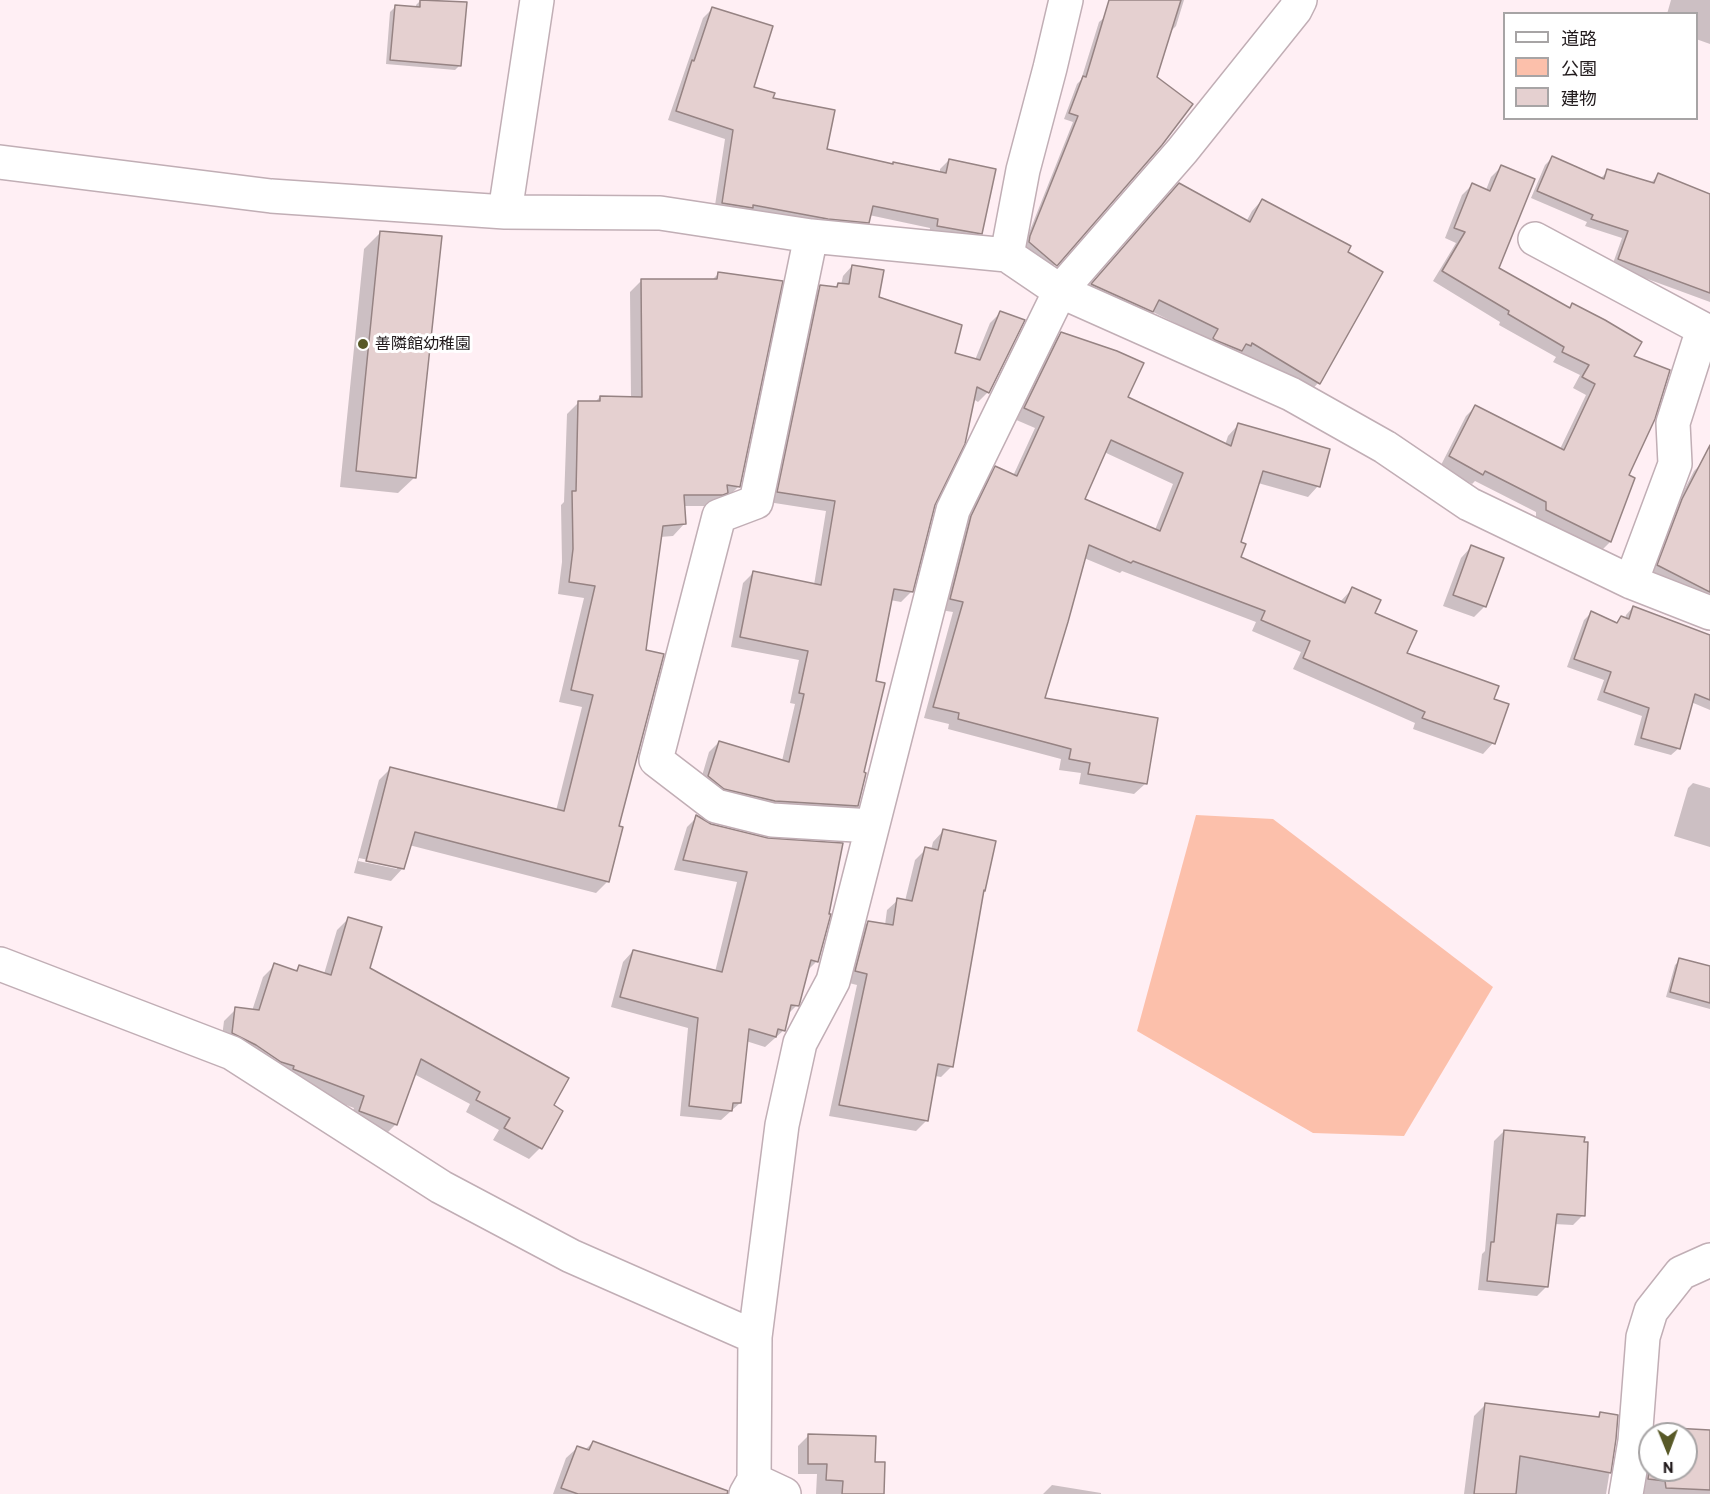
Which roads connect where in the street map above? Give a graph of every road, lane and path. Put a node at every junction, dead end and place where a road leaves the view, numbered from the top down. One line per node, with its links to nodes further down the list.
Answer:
1 (537, 0): 5 (street)
2 (1066, 0): 8 (street)
3 (1300, 0): 9 (street)
4 (0, 162): 5 (street)
5 (505, 212): 6 (street)
6 (811, 236): 8 (street); 12 (street)
7 (1535, 239): 10 (street)
8 (1007, 255): 9 (street)
9 (1060, 291): 10 (street); 12 (street)
10 (1632, 582): 11 (street)
11 (1710, 613)
12 (872, 826): 15 (street)
13 (0, 964): 15 (street)
14 (1710, 1260): 18 (street)
15 (755, 1337): 16 (street)
16 (750, 1487): 17 (street)
17 (783, 1494)
18 (1626, 1494)

